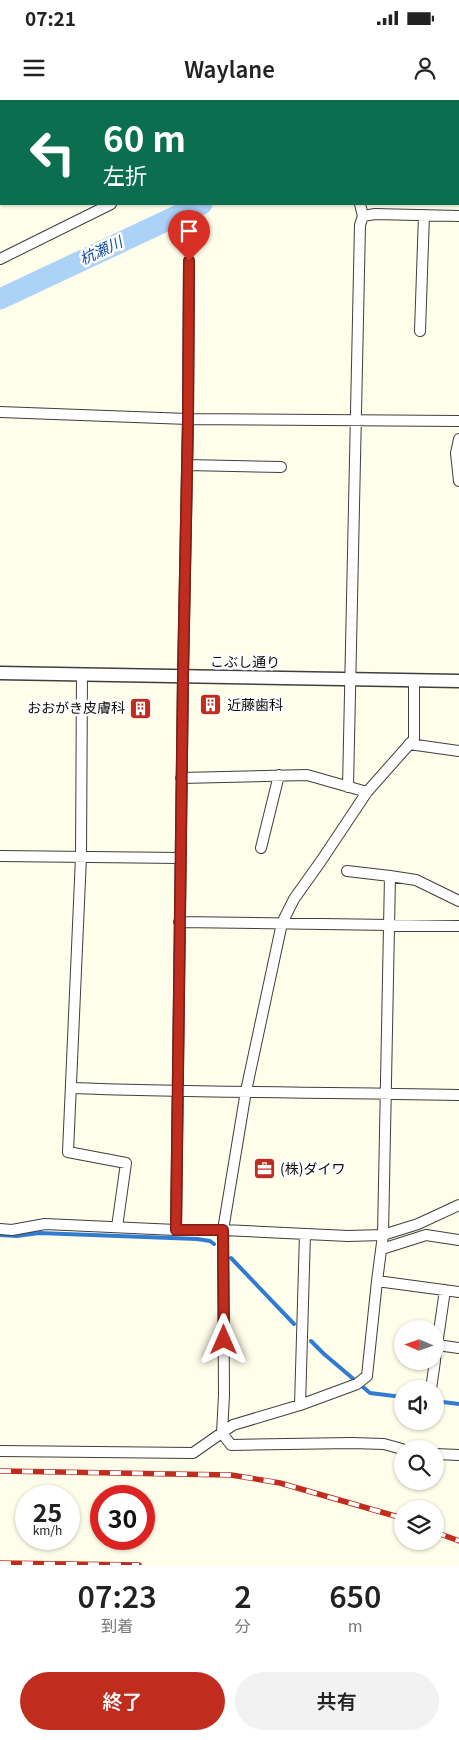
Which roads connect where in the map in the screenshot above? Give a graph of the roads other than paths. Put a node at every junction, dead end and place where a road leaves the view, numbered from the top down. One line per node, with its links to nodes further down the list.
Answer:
1 (109, 205): 6 (street)
2 (360, 205): 4 (street)
3 (424, 215): 4 (street); 5 (street); 8 (street)
4 (363, 216): 11 (street)
5 (459, 216)
6 (0, 258)
7 (189, 261): 10 (street)
8 (420, 331)
9 (0, 412): 10 (street)
10 (188, 419): 11 (street); 14 (street)
11 (356, 419): 12 (street); 20 (street)
12 (459, 421)
13 (459, 438): 16 (street)
14 (187, 465): 15 (street); 19 (street)
15 (281, 466)
16 (459, 481)
17 (0, 673): 18 (street, こぶし通り)
18 (82, 674): 19 (street, こぶし通り); 31 (street)
19 (183, 676): 20 (street, こぶし通り); 26 (street)
20 (352, 678): 21 (street, こぶし通り); 27 (street)
21 (414, 680): 22 (street, こぶし通り); 23 (street)
22 (459, 681)
23 (409, 744): 24 (street); 28 (street)
24 (459, 751)
25 (279, 776): 26 (street); 27 (street); 29 (street)
26 (181, 778): 32 (street)
27 (348, 786): 28 (street)
28 (367, 792): 37 (street)
29 (261, 848)
30 (0, 856): 31 (street)
31 (81, 857): 32 (street); 40 (street)
32 (180, 858): 36 (street)
33 (347, 871): 34 (street)
34 (390, 876): 35 (street); 38 (street)
35 (459, 901)
36 (179, 922): 37 (street); 42 (street)
37 (282, 923): 38 (street); 41 (street)
38 (390, 925): 39 (street); 43 (street)
39 (459, 926)
40 (71, 1088): 42 (street); 46 (street)
41 (246, 1091): 42 (street); 43 (street); 49 (street)
42 (177, 1092): 48 (street)
43 (386, 1093): 44 (street); 51 (street)
44 (459, 1094)
45 (459, 1205): 51 (street)
46 (117, 1227): 47 (street); 48 (street)
47 (0, 1229)
48 (176, 1230): 49 (street)
49 (223, 1230): 50 (street); 61 (street)
50 (305, 1234): 51 (street); 60 (street)
51 (383, 1235): 53 (street)
52 (459, 1240): 53 (street)
53 (382, 1249): 54 (street)
54 (377, 1281): 55 (street); 60 (street)
55 (445, 1290): 56 (street); 57 (street)
56 (459, 1292)
57 (441, 1320)
58 (444, 1346): 59 (street)
59 (459, 1348)
60 (300, 1405): 61 (street)
61 (222, 1433): 62 (street); 63 (street)
62 (394, 1447)
63 (0, 1451)
64 (444, 1454): 65 (street)
65 (459, 1455)

